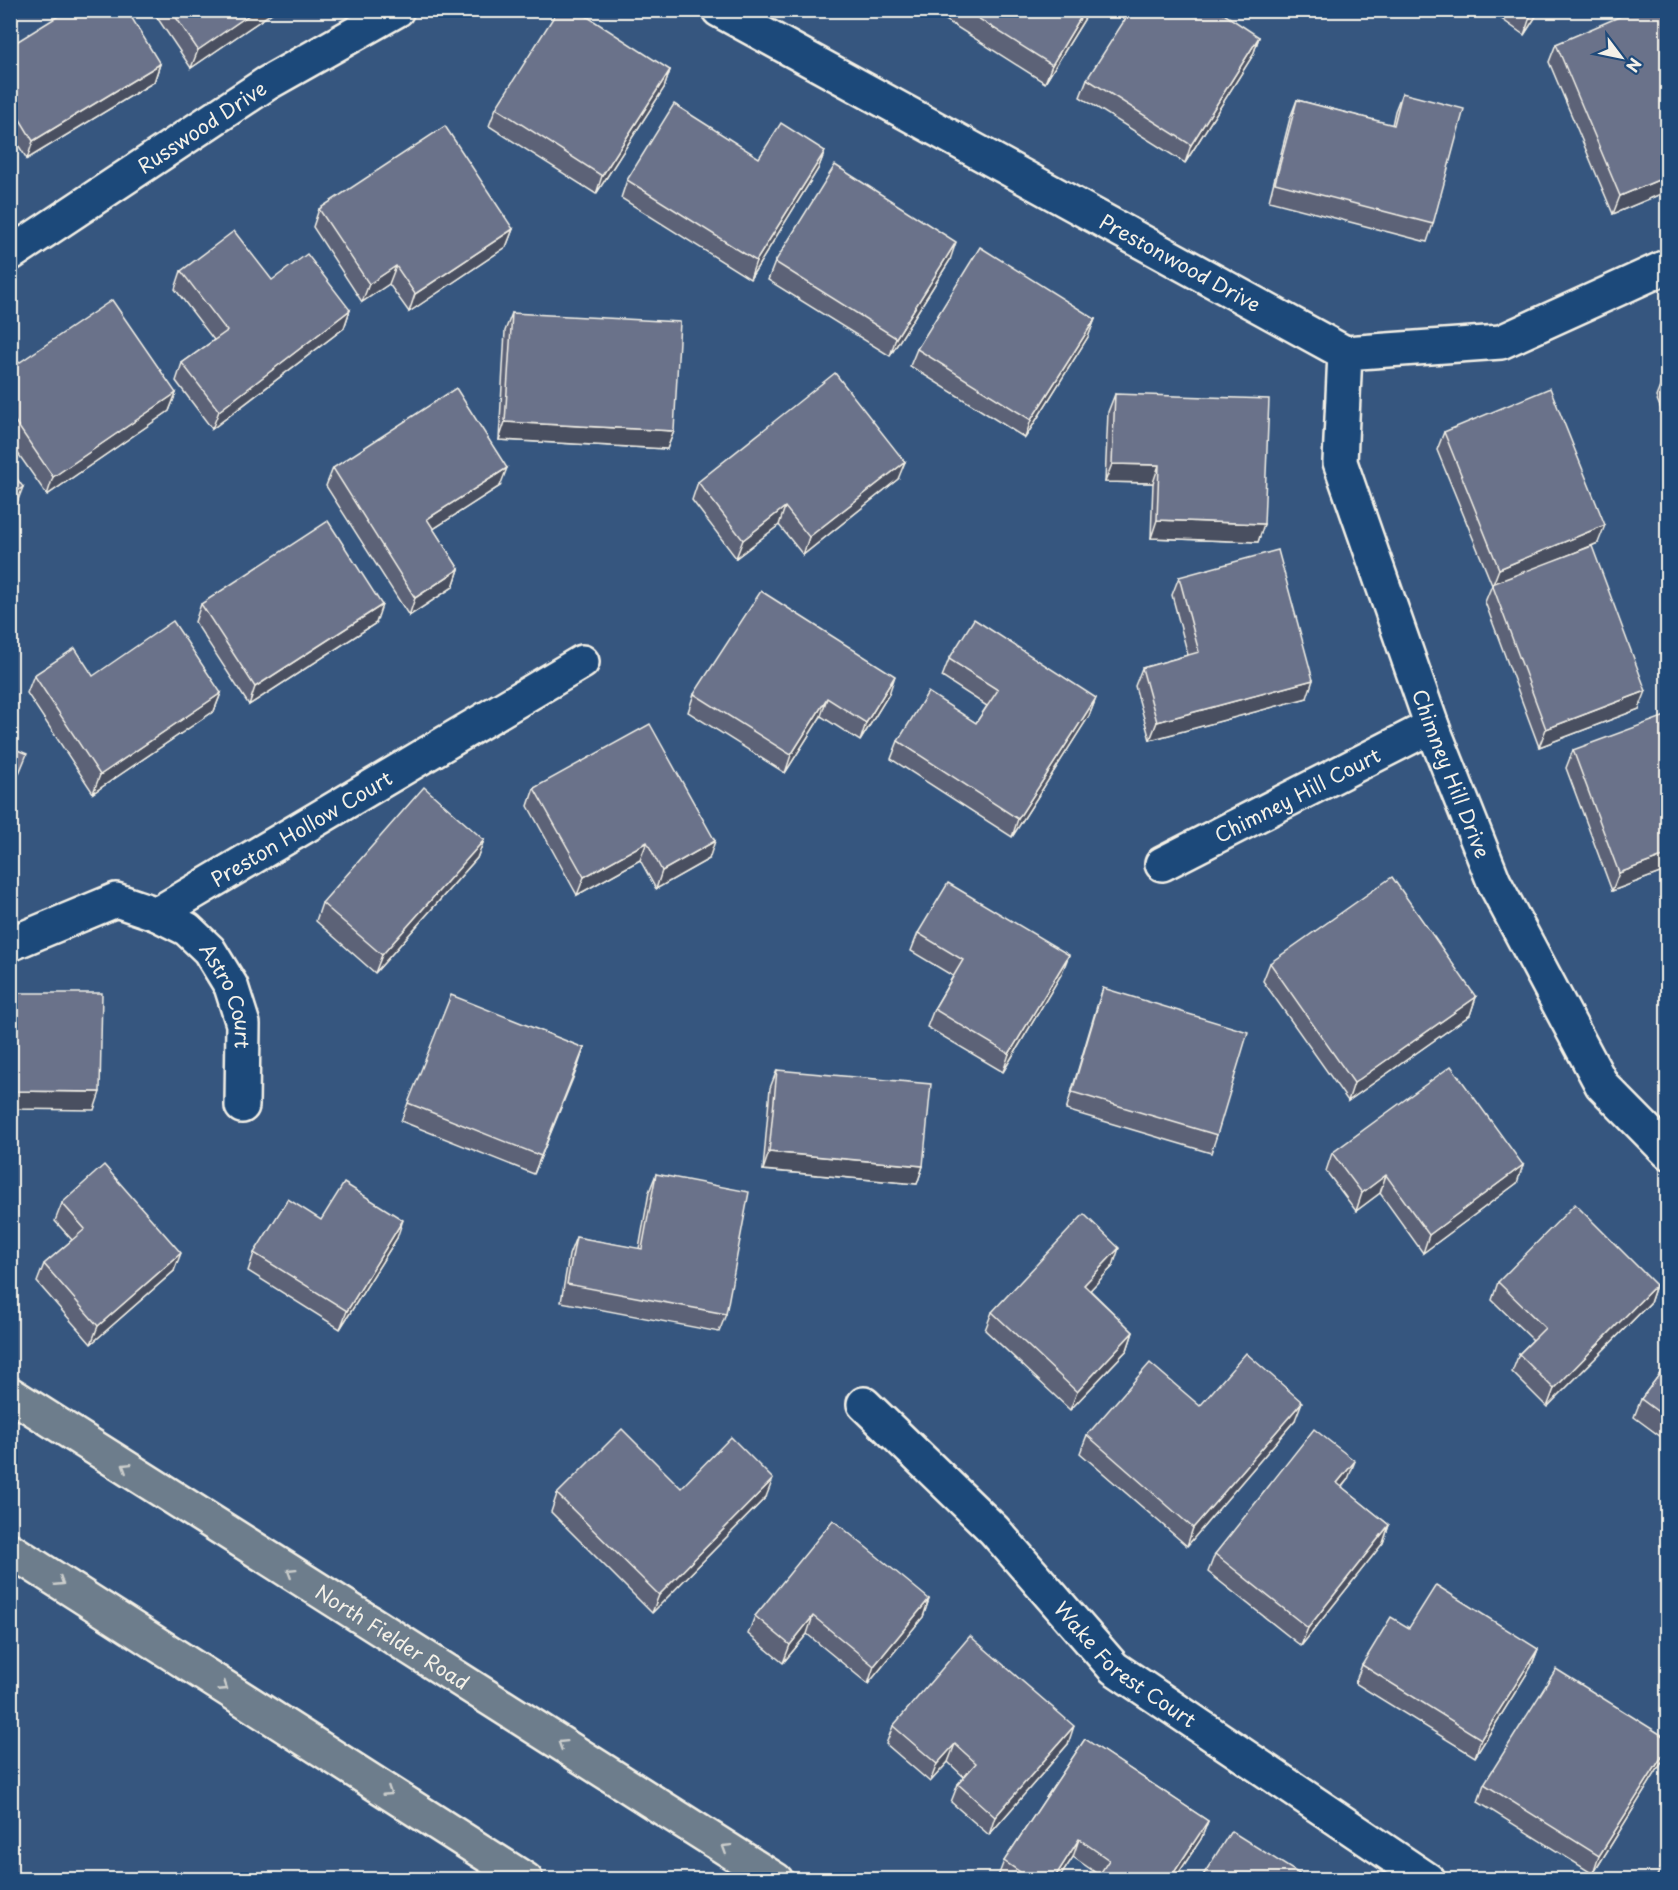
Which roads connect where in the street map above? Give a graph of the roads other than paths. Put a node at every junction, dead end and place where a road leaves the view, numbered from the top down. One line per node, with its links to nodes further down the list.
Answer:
1 (397, 10): 3 (street, Russwood Drive)
2 (719, 10): 5 (street, Prestonwood Drive)
3 (10, 254)
4 (1668, 266): 5 (street)
5 (1345, 353): 7 (street, Chimney Hill Drive)
6 (582, 662): 9 (street, Preston Hollow Court)
7 (1432, 726): 8 (street, Chimney Hill Court); 12 (street, Chimney Hill Drive)
8 (1162, 864)
9 (157, 915): 10 (street); 11 (street, Astro Court)
10 (10, 944)
11 (242, 1106)
12 (1668, 1152)
13 (10, 1394): 17 (main road, North Fielder Road, one-way to 13)
14 (864, 1404): 18 (street, Wake Forest Court)
15 (10, 1550): 16 (main road, one-way to 16)
16 (526, 1880)
17 (776, 1880)
18 (1428, 1880)

